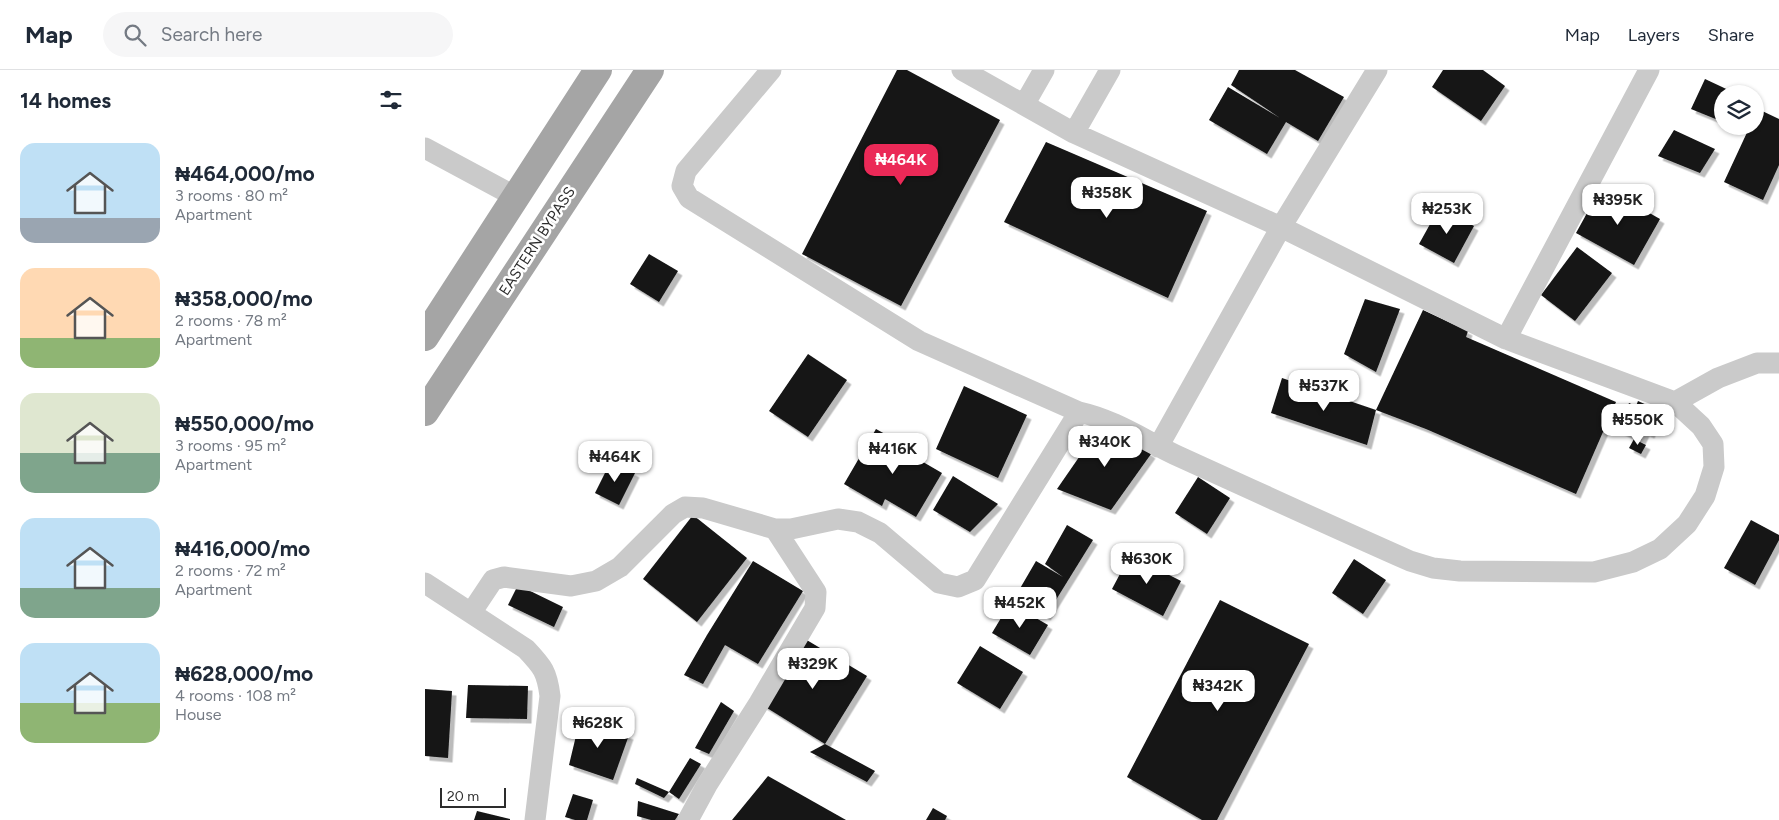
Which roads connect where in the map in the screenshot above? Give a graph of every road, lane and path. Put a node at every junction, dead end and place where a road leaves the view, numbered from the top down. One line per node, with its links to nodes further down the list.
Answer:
1 (598, 70): 12 (main road)
2 (650, 70): 18 (main road, EASTERN BYPASS)
3 (771, 70): 19 (street)
4 (962, 70): 9 (street)
5 (1044, 70): 9 (street)
6 (1110, 70): 10 (street)
7 (1377, 70): 13 (street)
8 (1649, 70): 15 (street)
9 (1024, 105): 10 (street)
10 (1073, 133): 13 (street)
11 (425, 148): 12 (street)
12 (516, 197): 14 (main road)
13 (1281, 228): 15 (street); 20 (street)
14 (425, 337)
15 (1505, 339): 17 (street)
16 (1779, 363): 17 (street)
17 (1675, 402): 20 (street)
18 (425, 412)
19 (1079, 412): 20 (street); 21 (street)
20 (1158, 447)
21 (775, 529): 23 (street); 25 (street)
22 (425, 582): 23 (street)
23 (471, 614): 24 (street)
24 (535, 820)
25 (688, 820)

